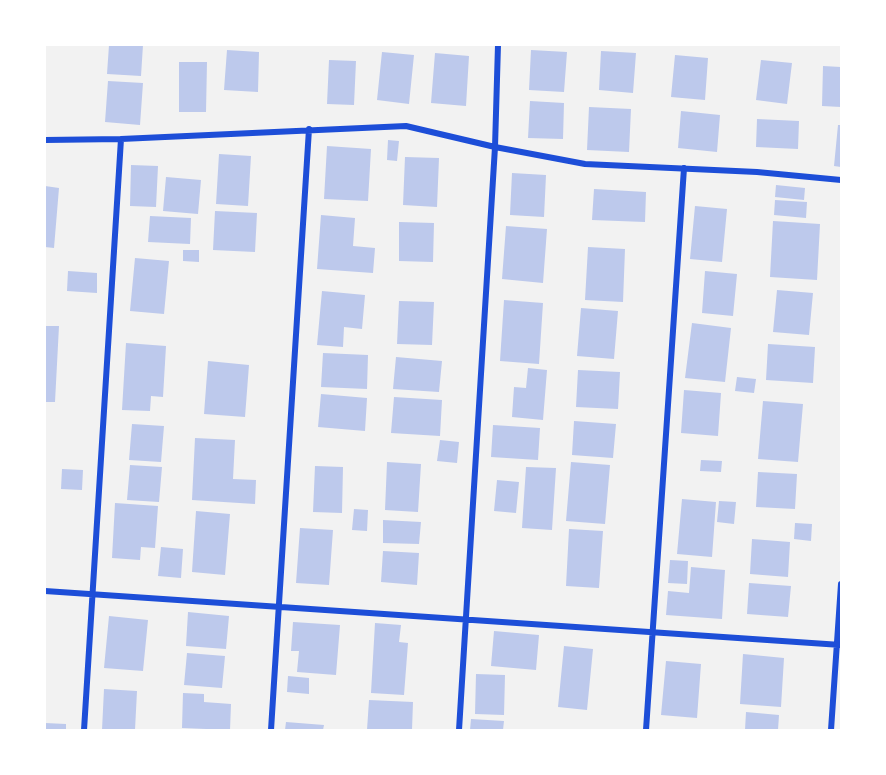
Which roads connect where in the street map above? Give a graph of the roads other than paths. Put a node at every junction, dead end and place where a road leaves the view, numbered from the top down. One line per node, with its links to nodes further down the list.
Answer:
1 (498, 45): 5 (street)
2 (309, 129): 3 (street); 5 (street); 11 (street)
3 (121, 139): 4 (street); 10 (street)
4 (45, 140)
5 (495, 147): 6 (street); 12 (street)
6 (684, 168): 7 (street); 13 (street)
7 (841, 180)
8 (841, 584): 14 (street)
9 (45, 591): 10 (street)
10 (92, 594): 11 (street); 15 (street)
11 (279, 607): 12 (street); 16 (street)
12 (466, 620): 13 (street); 17 (street)
13 (653, 633): 14 (street); 18 (street)
14 (839, 645): 19 (street)
15 (84, 730)
16 (271, 730)
17 (459, 730)
18 (646, 730)
19 (831, 730)

